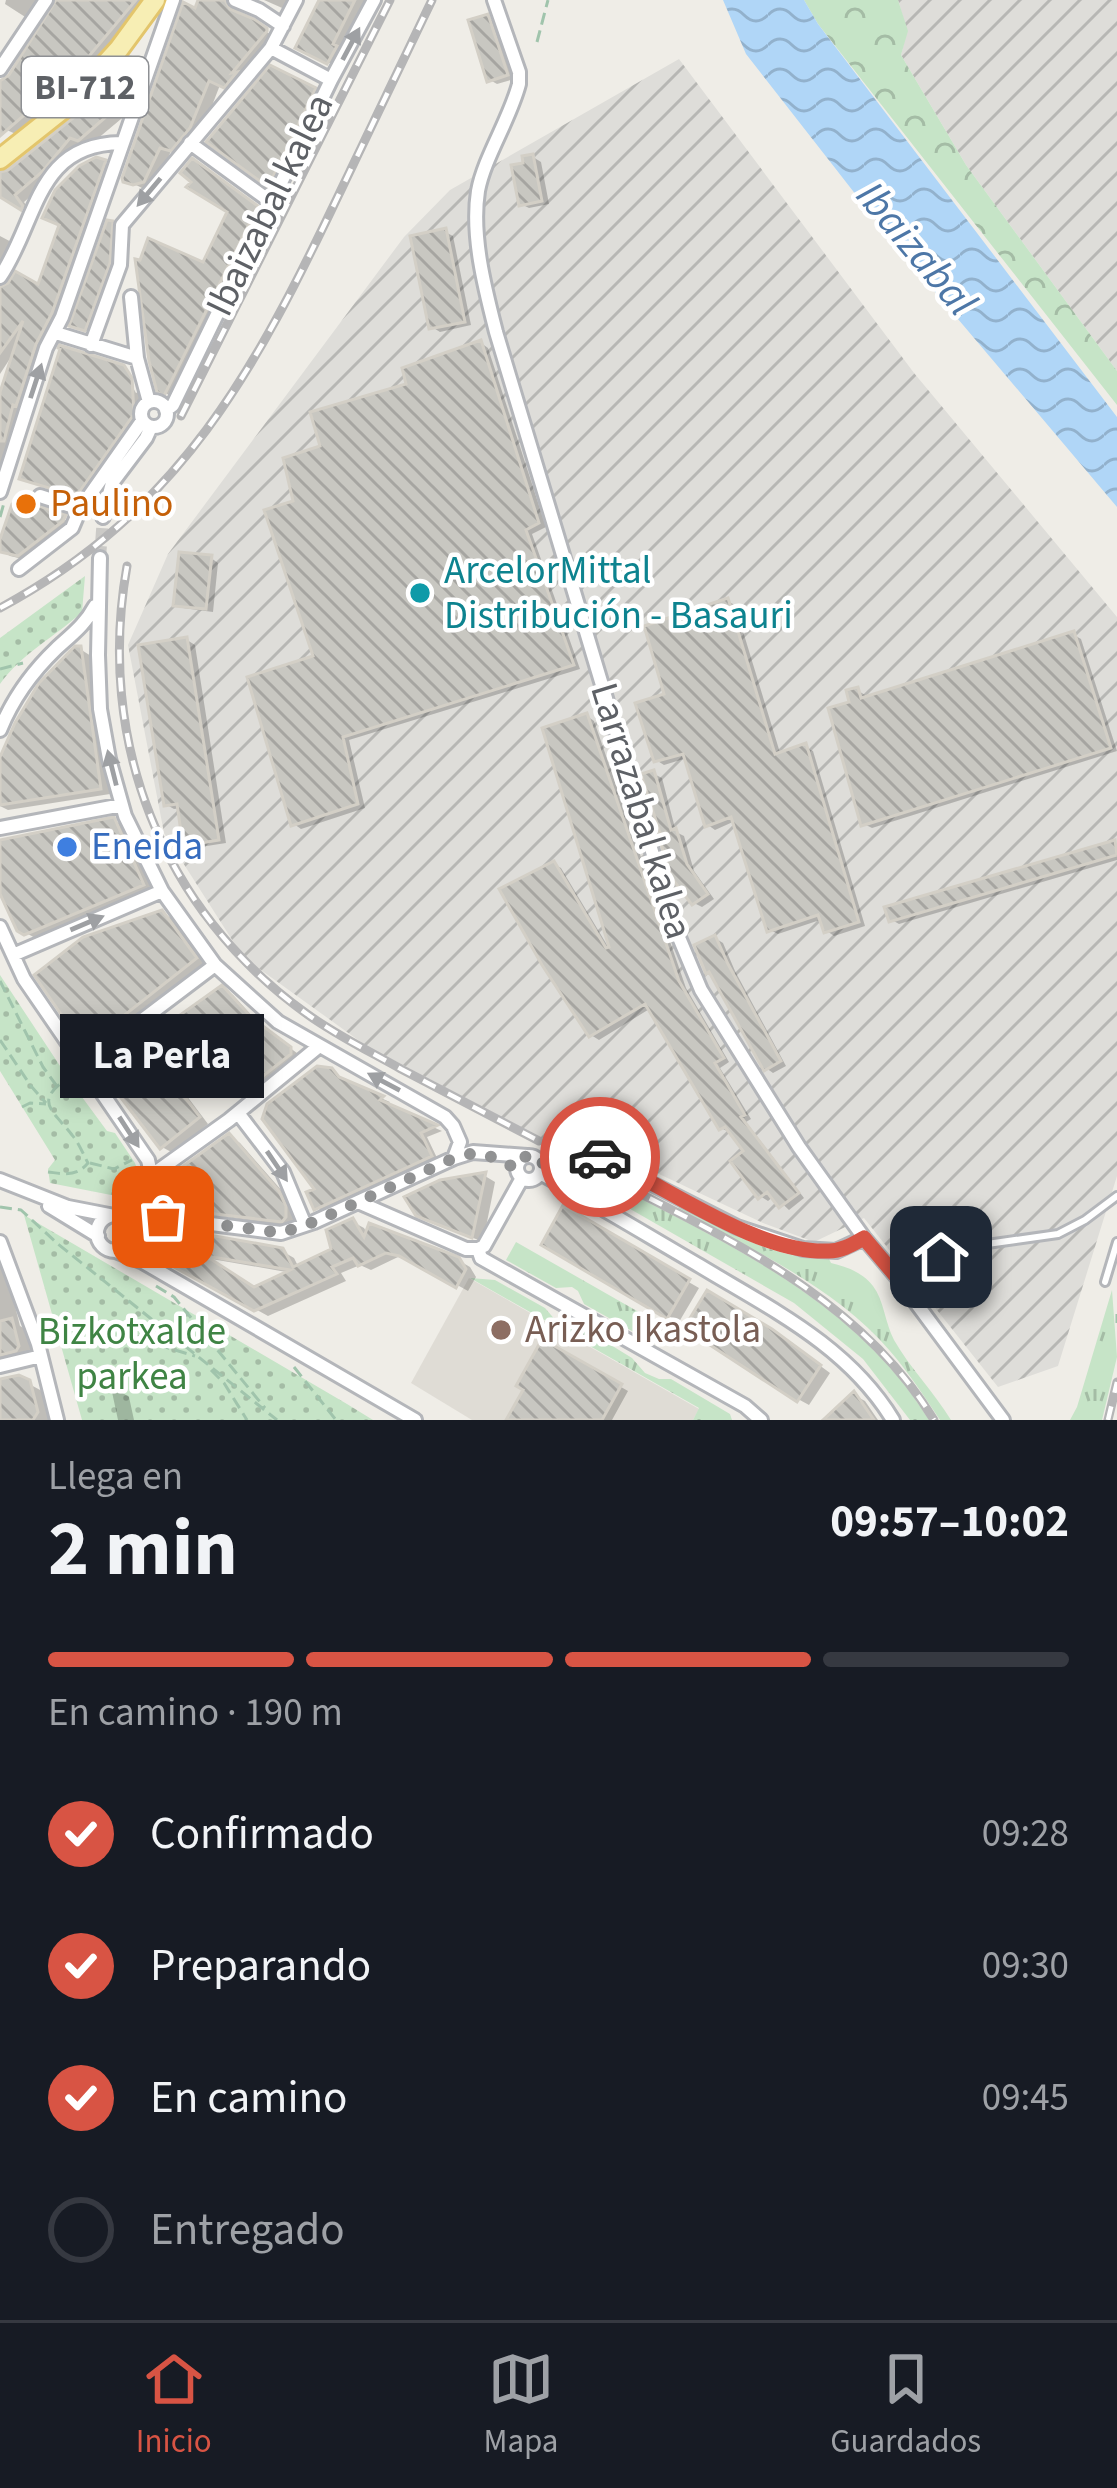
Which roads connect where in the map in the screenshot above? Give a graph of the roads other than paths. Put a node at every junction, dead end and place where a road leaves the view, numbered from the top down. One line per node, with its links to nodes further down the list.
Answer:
1 (46, 0): 10 (street)
2 (155, 0): 14 (main road, BI-712)
3 (173, 0): 12 (street)
4 (235, 0): 8 (street)
5 (296, 0): 8 (street)
6 (374, 0): 11 (street, Ibaizabal kalea, one-way to 6)
7 (494, 0): 60 (street, Larrazabal kalea)
8 (283, 26): 9 (street)
9 (271, 48): 11 (street); 13 (street)
10 (0, 69)
11 (331, 80): 15 (street, Ibaizabal kalea)
12 (121, 143): 16 (street); 18 (street)
13 (190, 143): 15 (street); 19 (street, one-way to 19)
14 (0, 159)
15 (271, 202): 22 (street, Ibaizabal kalea)
16 (0, 277)
17 (130, 298): 20 (street)
18 (56, 333): 19 (street); 24 (street, one-way to 18)
19 (92, 345): 20 (street)
20 (137, 358): 21 (street)
21 (149, 402): 22 (street); 23 (street)
22 (166, 410): 23 (street)
23 (147, 424): 26 (street); 27 (street)
24 (0, 492)
25 (40, 496): 26 (street)
26 (80, 508): 29 (street)
27 (103, 517)
28 (100, 558): 30 (street)
29 (19, 569)
30 (98, 593): 31 (street); 32 (street)
31 (73, 634): 32 (street); 33 (street)
32 (98, 655): 34 (street, one-way to 32)
33 (0, 730)
34 (122, 805): 35 (street); 36 (street)
35 (0, 828)
36 (162, 891): 38 (street, one-way to 36); 39 (street)
37 (0, 927): 38 (street)
38 (13, 955): 41 (street)
39 (215, 965): 40 (street); 41 (street)
40 (318, 1047): 42 (street); 43 (street, one-way to 40)
41 (85, 1064): 50 (street, one-way to 50)
42 (238, 1113): 50 (street); 57 (street, one-way to 57)
43 (460, 1142): 44 (street); 47 (street)
44 (473, 1152): 45 (street); 47 (street)
45 (490, 1154): 46 (street); 49 (street)
46 (527, 1156): 48 (street); 49 (street)
47 (454, 1158): 54 (street)
48 (540, 1168): 49 (street); 60 (street); 73 (street)
49 (519, 1173): 64 (street)
50 (152, 1175): 55 (street)
51 (0, 1180): 52 (street)
52 (28, 1192): 56 (street); 59 (street)
53 (1117, 1196): 66 (lane)
54 (358, 1202): 57 (street); 64 (street)
55 (132, 1214): 56 (street); 57 (street); 58 (street)
56 (110, 1216): 59 (street)
57 (305, 1225)
58 (133, 1233): 63 (street); 65 (street)
59 (98, 1236): 63 (street)
60 (864, 1238): 66 (street, Larrazabal kalea)
61 (0, 1242): 68 (street)
62 (1117, 1242): 67 (lane)
63 (113, 1250): 65 (street)
64 (478, 1250): 72 (street)
65 (148, 1265): 71 (street)
66 (896, 1276): 74 (street)
67 (1105, 1282)
68 (39, 1350): 69 (street); 70 (street)
69 (0, 1366)
70 (57, 1420)
71 (415, 1420)
72 (761, 1420)
73 (892, 1420)
74 (1003, 1420)

